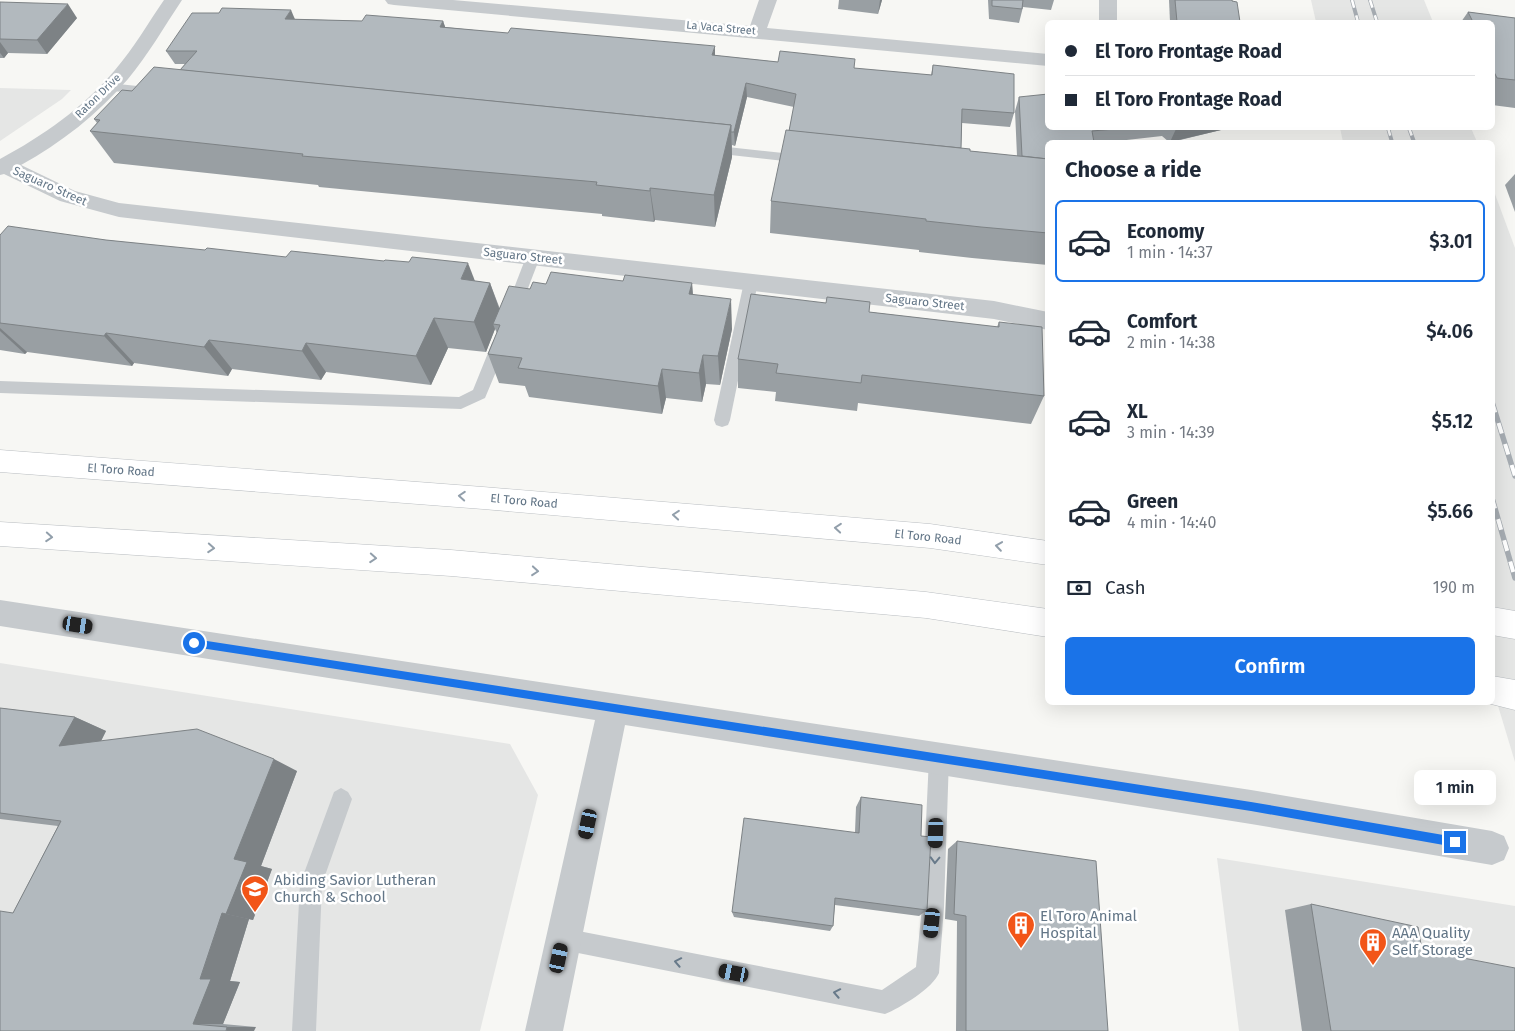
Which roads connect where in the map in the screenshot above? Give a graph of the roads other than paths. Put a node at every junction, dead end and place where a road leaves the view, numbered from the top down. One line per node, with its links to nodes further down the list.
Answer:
1 (173, 0): 9 (street, Raton Drive)
2 (394, 0): 5 (street, La Vaca Street)
3 (768, 0): 7 (street)
4 (1108, 0): 6 (street)
5 (424, 1): 7 (street, La Vaca Street)
6 (1108, 20)
7 (757, 32): 8 (street, La Vaca Street)
8 (1045, 60)
9 (109, 88): 10 (lane); 13 (street, Raton Drive)
10 (168, 94)
11 (692, 148): 12 (lane)
12 (810, 160)
13 (2, 167): 14 (street, Saguaro Street)
14 (533, 258): 15 (street, Saguaro Street); 17 (lane)
15 (751, 282): 16 (street, Saguaro Street); 18 (lane)
16 (1045, 320)
17 (0, 387)
18 (722, 420)
19 (0, 462): 21 (main road, El Toro Road, one-way to 19)
20 (0, 534): 24 (main road, one-way to 24)
21 (1045, 553)
22 (0, 613): 28 (street)
23 (1495, 622): 25 (main road)
24 (1045, 623)
25 (1515, 625)
26 (1495, 692): 27 (main road)
27 (1515, 695)
28 (612, 708): 29 (street); 32 (street)
29 (939, 758): 31 (street); 32 (lane, one-way to 32)
30 (341, 799): 33 (lane)
31 (1492, 848)
32 (563, 939): 34 (street)
33 (304, 1031)
34 (544, 1031)

